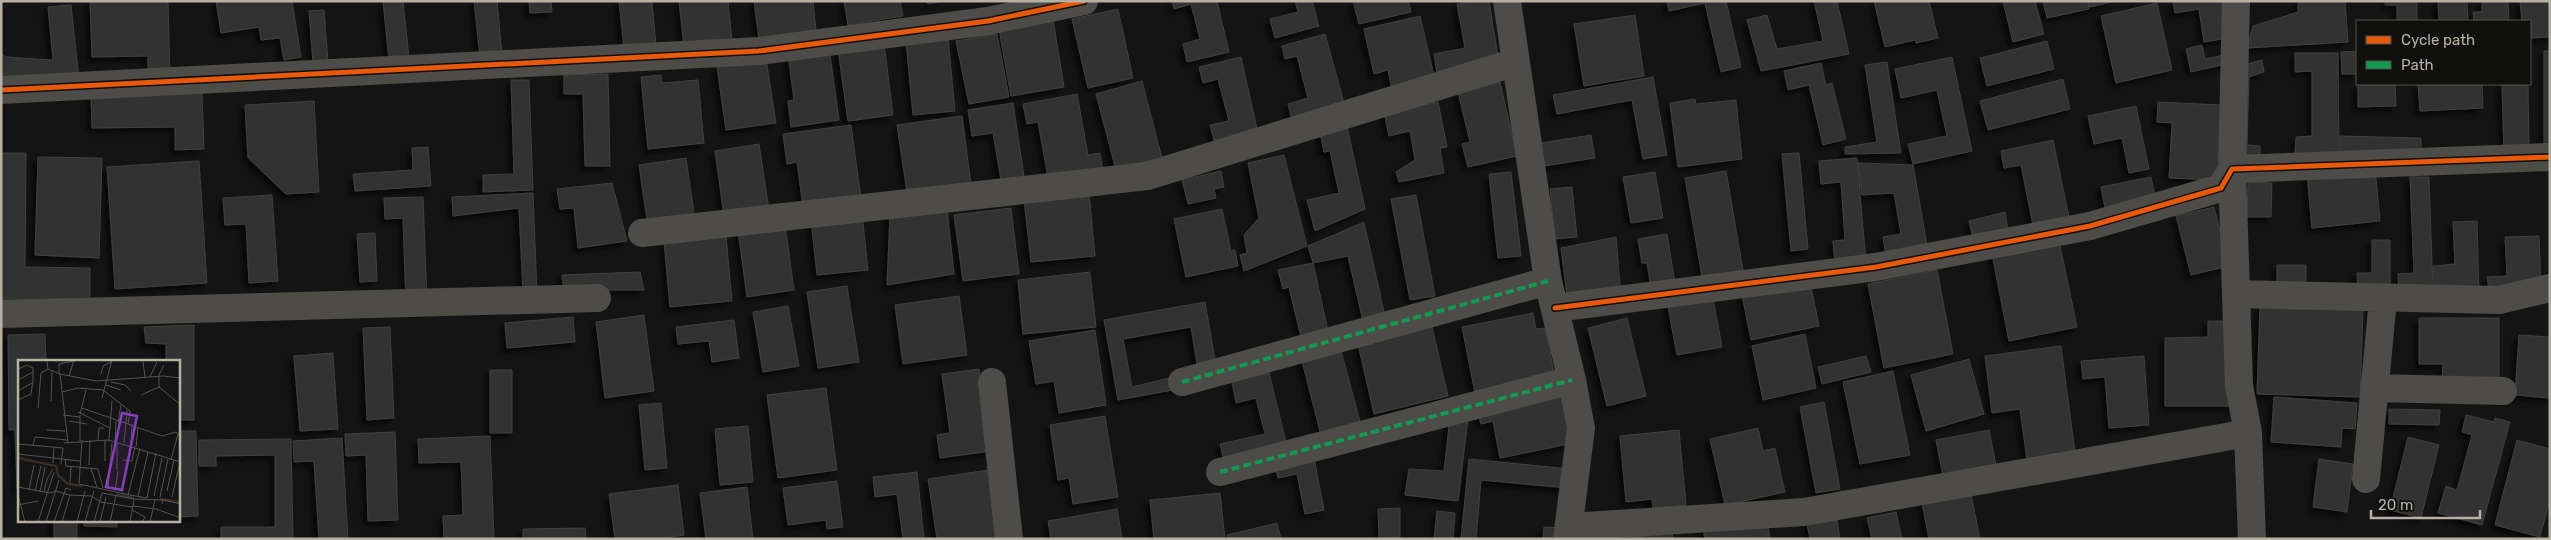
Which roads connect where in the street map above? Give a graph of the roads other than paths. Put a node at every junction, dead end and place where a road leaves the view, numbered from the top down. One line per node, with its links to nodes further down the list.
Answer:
1 (1084, 1): 5 (street)
2 (1507, 1): 4 (street)
3 (2236, 1): 7 (street)
4 (1516, 62): 8 (street); 9 (street)
5 (1, 90)
6 (2550, 158): 7 (street)
7 (2232, 169): 11 (street); 14 (street)
8 (642, 233)
9 (1548, 281): 14 (street); 18 (street)
10 (2550, 288): 13 (street)
11 (2236, 294): 13 (street); 21 (street)
12 (596, 298): 15 (street)
13 (2383, 299): 19 (street)
14 (1554, 308): 16 (street)
15 (1, 314)
16 (1572, 380): 22 (street); 24 (street)
17 (992, 382): 25 (street)
18 (1182, 382)
19 (2374, 388): 20 (street); 23 (street)
20 (2503, 391)
21 (2248, 433): 24 (street); 26 (street)
22 (1220, 472)
23 (2366, 479)
24 (1568, 533)
25 (1009, 539)
26 (2252, 539)

